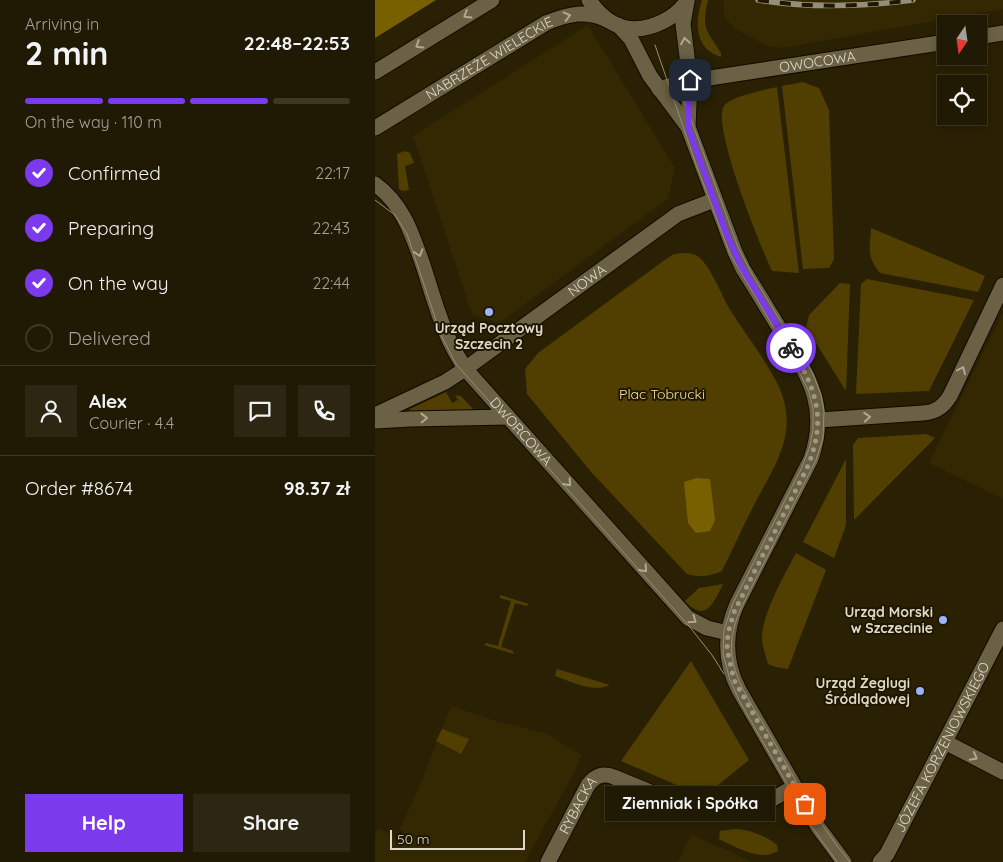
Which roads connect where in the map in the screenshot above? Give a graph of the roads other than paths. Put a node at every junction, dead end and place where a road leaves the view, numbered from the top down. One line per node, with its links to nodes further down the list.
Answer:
1 (492, 0): 8 (street, one-way to 8)
2 (589, 0): 4 (street)
3 (687, 1): 4 (street, NABRZEŻE WIELECKIE); 9 (street, one-way to 3)
4 (613, 23): 10 (street); 12 (street, NABRZEŻE WIELECKIE, one-way to 4)
5 (1003, 33): 6 (street)
6 (987, 36)
7 (937, 43): 9 (street, OWOCOWA)
8 (375, 72)
9 (690, 80): 10 (street); 11 (street)
10 (659, 89): 11 (street)
11 (688, 127): 14 (street)
12 (375, 128)
13 (375, 184): 16 (street, DWORCOWA, one-way to 16)
14 (715, 200): 16 (street, NOWA); 19 (street)
15 (1003, 284): 19 (street, one-way to 15)
16 (465, 369): 17 (street, NOWA); 18 (street, DWORCOWA)
17 (375, 415)
18 (508, 417): 20 (street, one-way to 18); 22 (street, DWORCOWA, one-way to 22)
19 (819, 420): 22 (street)
20 (375, 421)
21 (1003, 629): 23 (street, JÓZEFA KORZENIOWSKIEGO)
22 (728, 633): 25 (street)
23 (945, 742): 24 (street, one-way to 24); 28 (street, JÓZEFA KORZENIOWSKIEGO)
24 (1003, 772)
25 (794, 787): 26 (street, RYBACKA); 27 (street)
26 (548, 862)
27 (844, 862)
28 (880, 862)

